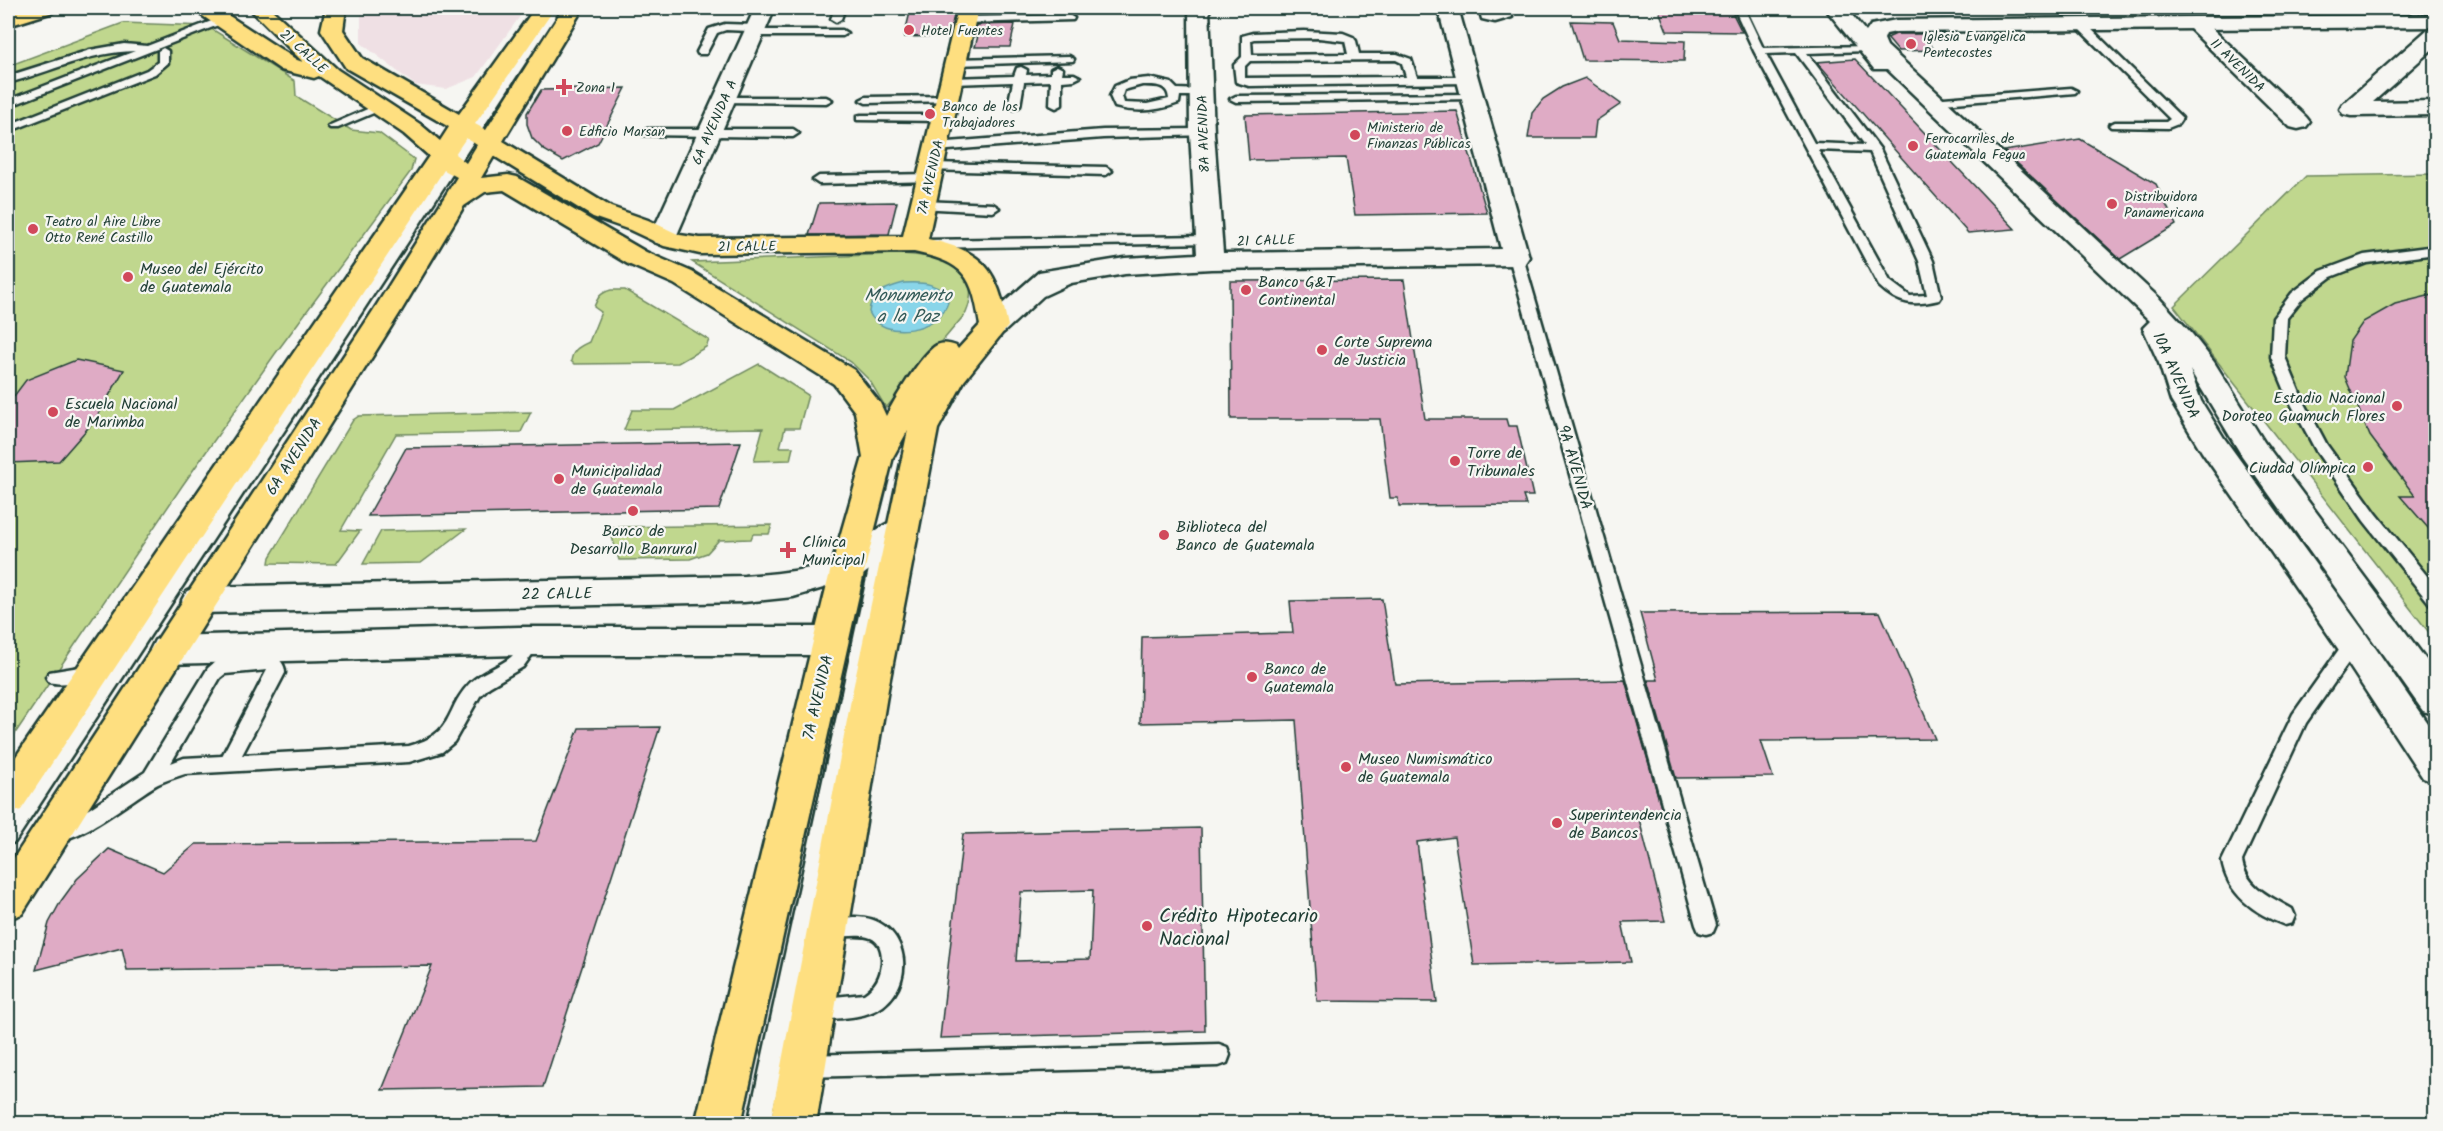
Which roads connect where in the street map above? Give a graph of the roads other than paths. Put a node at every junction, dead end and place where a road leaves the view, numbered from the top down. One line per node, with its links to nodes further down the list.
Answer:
1 (15, 8): 18 (main road)
2 (46, 8): 23 (main road)
3 (259, 8): 41 (main road, 21 CALLE)
4 (336, 8): 31 (main road, 21 CALLE)
5 (352, 8): 31 (main road)
6 (545, 8): 40 (main road, 6A AVENIDA)
7 (556, 8): 73 (lane)
8 (573, 8): 73 (main road, 6A AVENIDA)
9 (840, 8): 22 (lane)
10 (1199, 8): 51 (street, 8A AVENIDA)
11 (1448, 8): 47 (street, 9A AVENIDA)
12 (1484, 8): 13 (lane)
13 (1503, 8)
14 (1739, 8): 35 (lane)
15 (1835, 8): 32 (street, 10A AVENIDA)
16 (1846, 8): 28 (street)
17 (2178, 8): 26 (street, 11 AVENIDA)
18 (8, 10)
19 (967, 14): 21 (lane); 48 (main road, 7A AVENIDA)
20 (218, 17): 33 (lane); 41 (main road)
21 (1069, 18)
22 (836, 19)
23 (8, 20)
24 (2436, 21): 26 (street)
25 (758, 23): 29 (lane); 36 (lane); 58 (street, 6A AVENIDA A)
26 (2195, 23): 27 (street); 65 (street, 11 AVENIDA)
27 (2081, 25): 28 (street); 66 (lane)
28 (1896, 26): 56 (street, 10A AVENIDA)
29 (842, 33)
30 (2436, 34): 63 (street)
31 (344, 45): 52 (main road, 21 CALLE)
32 (1867, 48): 34 (lane); 98 (street, 10A AVENIDA)
33 (159, 49): 45 (lane); 57 (lane); 68 (lane)
34 (1799, 50): 35 (lane); 75 (lane)
35 (1759, 51): 74 (lane)
36 (702, 52)
37 (1247, 58): 38 (lane); 38 (lane); 46 (lane)
38 (1354, 58): 46 (lane)
39 (1023, 60): 43 (lane); 44 (lane); 48 (lane)
40 (499, 74): 52 (main road); 73 (main road, 6A AVENIDA)
41 (330, 75): 61 (main road, 21 CALLE)
42 (1074, 77): 43 (lane)
43 (1057, 78): 44 (lane); 59 (lane)
44 (1019, 79): 48 (lane); 60 (lane)
45 (8, 80)
46 (1413, 81): 47 (lane)
47 (1470, 89): 53 (lane); 86 (street, 9A AVENIDA)
48 (949, 90): 55 (lane); 64 (lane); 76 (main road, 7A AVENIDA)
49 (2071, 91): 56 (lane)
50 (1174, 92): 50 (lane); 51 (lane)
51 (1201, 93): 72 (street, 8A AVENIDA)
52 (411, 94): 73 (main road, 21 CALLE)
53 (1236, 99)
54 (826, 100): 58 (lane)
55 (866, 100)
56 (1932, 102): 102 (street, 10A AVENIDA)
57 (8, 104)
58 (722, 104): 62 (lane); 70 (street, 6A AVENIDA A)
59 (1056, 105)
60 (1014, 106)
61 (379, 107): 67 (lane); 77 (main road, 21 CALLE)
62 (788, 108)
63 (2436, 108)
64 (861, 118)
65 (2298, 122)
66 (2115, 125)
67 (334, 126)
68 (8, 129)
69 (648, 133): 70 (lane)
70 (709, 133): 71 (lane); 84 (street, 6A AVENIDA A)
71 (793, 133)
72 (1202, 133): 76 (lane); 87 (street, 8A AVENIDA)
73 (474, 135): 77 (main road, 6A AVENIDA); 77 (main road, 6A AVENIDA); 83 (main road, 21 CALLE)
74 (1810, 146): 75 (lane); 75 (lane)
75 (1874, 149)
76 (932, 164): 78 (lane); 79 (lane); 81 (main road, 7A AVENIDA)
77 (454, 165): 80 (main road, 6A AVENIDA); 100 (main road, 6A AVENIDA); 107 (lane)
78 (1106, 171)
79 (819, 180)
80 (453, 201): 89 (main road); 95 (main road, 6A AVENIDA)
81 (923, 205): 82 (lane); 85 (main road, 7A AVENIDA)
82 (993, 208)
83 (602, 212): 84 (main road, 21 CALLE); 89 (main road)
84 (663, 237): 85 (main road, 21 CALLE)
85 (914, 244): 87 (lane, 21 CALLE); 90 (main road)
86 (1514, 247): 87 (street, 21 CALLE); 111 (lane, 9A AVENIDA)
87 (1209, 248): 90 (street, 21 CALLE)
88 (2436, 250): 94 (lane)
89 (683, 278): 91 (main road)
90 (992, 315): 91 (main road, 7A AVENIDA); 92 (main road)
91 (878, 457): 93 (main road, 7A AVENIDA)
92 (891, 538): 93 (street, 22 CALLE); 112 (main road); 117 (lane)
93 (848, 568): 95 (street, 22 CALLE); 97 (main road, 7A AVENIDA)
94 (2436, 599)
95 (199, 600): 99 (main road, 6A AVENIDA)
96 (533, 641): 97 (street); 99 (street); 103 (lane)
97 (830, 641): 116 (main road, 7A AVENIDA)
98 (2353, 643): 104 (street, 10A AVENIDA); 110 (lane)
99 (167, 650): 108 (main road, 6A AVENIDA)
100 (92, 672): 101 (lane); 106 (main road, 6A AVENIDA)
101 (55, 677)
102 (2436, 700)
103 (228, 764): 105 (lane); 105 (lane)
104 (2436, 767)
105 (152, 778): 108 (lane)
106 (8, 798)
107 (8, 836)
108 (46, 840): 109 (main road, 6A AVENIDA)
109 (8, 901)
110 (2285, 916)
111 (1706, 925)
112 (826, 928): 113 (main road); 113 (lane)
113 (813, 1009): 115 (main road)
114 (1219, 1055): 115 (lane)
115 (804, 1066): 118 (main road)
116 (718, 1124)
117 (759, 1124)
118 (793, 1124)

